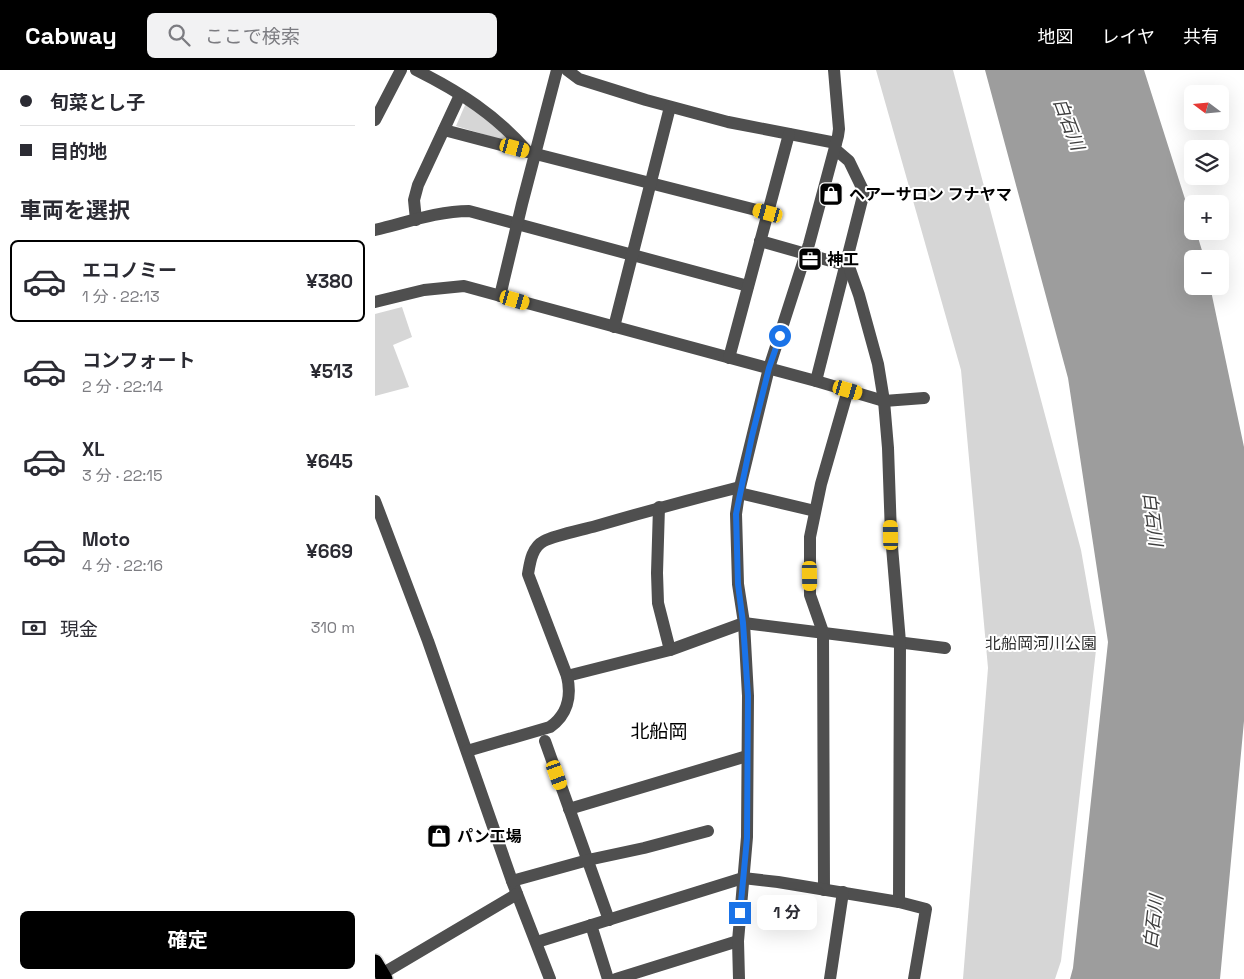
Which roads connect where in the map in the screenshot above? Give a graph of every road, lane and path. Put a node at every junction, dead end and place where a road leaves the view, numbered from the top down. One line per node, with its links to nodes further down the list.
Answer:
1 (401, 70): 8 (street)
2 (416, 70): 6 (street)
3 (557, 70): 12 (street)
4 (834, 70): 11 (street)
5 (574, 72): 7 (street)
6 (461, 95): 9 (street); 12 (street)
7 (671, 107): 10 (street); 13 (street)
8 (375, 120)
9 (444, 130): 12 (street); 15 (street)
10 (789, 134): 11 (street); 14 (street)
11 (835, 146): 19 (street); 21 (street)
12 (532, 152): 13 (street); 16 (street)
13 (651, 182): 14 (street); 20 (street)
14 (768, 213): 18 (street)
15 (416, 220): 16 (street); 17 (street)
16 (517, 224): 20 (street); 23 (street)
17 (375, 230)
18 (760, 241): 19 (street); 22 (street)
19 (806, 253): 21 (street); 27 (street)
20 (632, 255): 22 (street); 25 (street)
21 (846, 263): 28 (street); 31 (street)
22 (748, 286): 26 (street)
23 (500, 296): 24 (street); 25 (street)
24 (375, 302)
25 (614, 327): 26 (street)
26 (729, 358): 27 (street)
27 (769, 368): 28 (street); 32 (street)
28 (816, 381): 29 (street)
29 (848, 390): 31 (street); 35 (street)
30 (924, 398): 31 (street)
31 (884, 401): 38 (street)
32 (740, 490): 34 (street); 35 (street); 36 (street)
33 (375, 501): 43 (street)
34 (659, 507): 40 (street); 41 (street)
35 (815, 511): 37 (street)
36 (743, 623): 37 (street); 40 (street); 44 (street)
37 (823, 632): 38 (street); 50 (street)
38 (900, 642): 39 (street); 53 (street)
39 (945, 648)
40 (670, 650): 41 (street)
41 (567, 676): 43 (street)
42 (545, 741): 45 (street)
43 (467, 751): 49 (street)
44 (747, 756): 45 (street); 48 (street)
45 (569, 809): 47 (street)
46 (708, 831): 47 (street)
47 (588, 860): 49 (street); 54 (street)
48 (743, 878): 50 (street); 54 (street); 56 (street)
49 (512, 881): 52 (street)
50 (824, 890): 51 (street)
51 (843, 892): 53 (street); 63 (street)
52 (517, 894): 57 (street); 58 (street)
53 (899, 902): 64 (street)
54 (609, 920): 55 (street)
55 (591, 925): 57 (street); 60 (street)
56 (738, 941): 61 (street); 62 (street)
57 (537, 942): 59 (street)
58 (379, 973)
59 (550, 979)
60 (608, 979)
61 (616, 979)
62 (739, 979)
63 (830, 979)
64 (914, 979)

